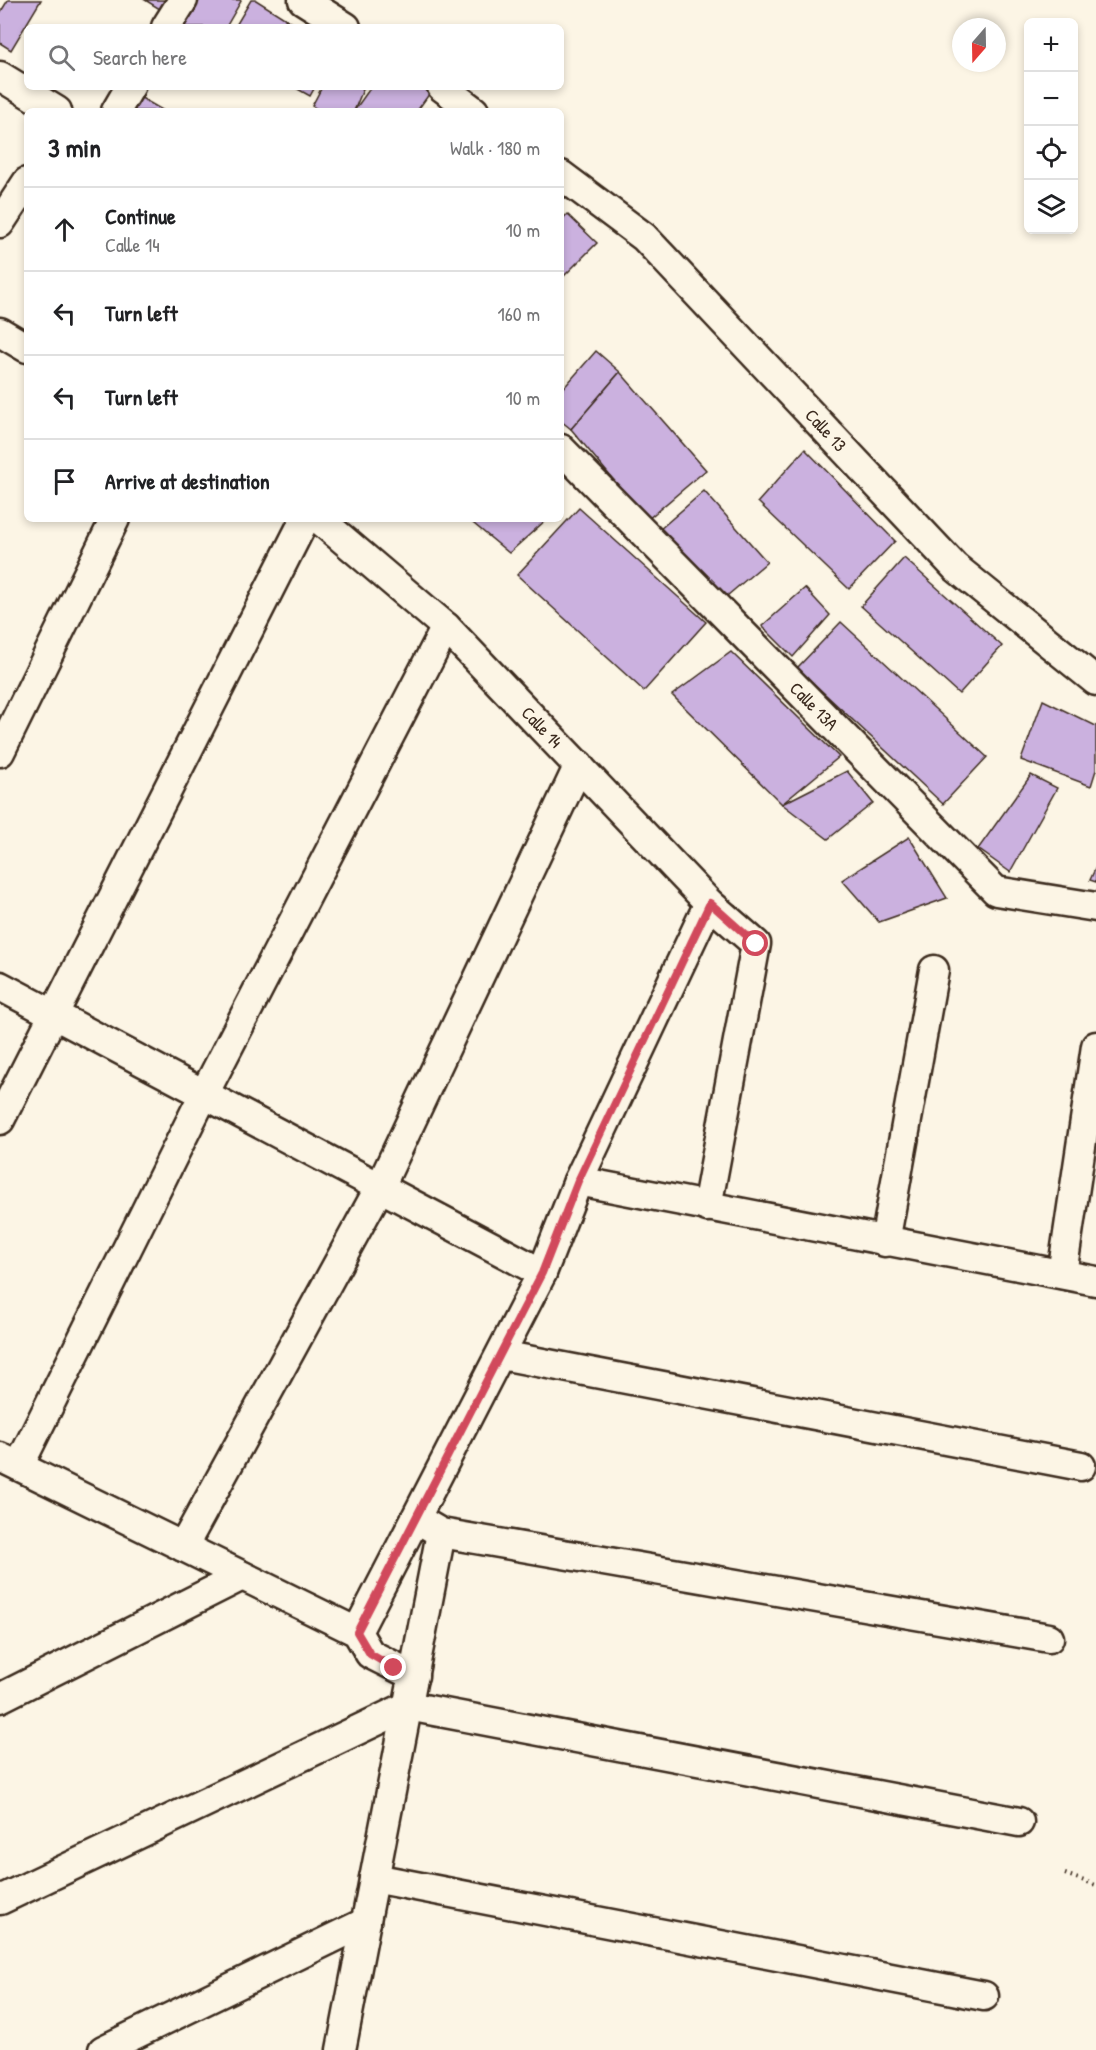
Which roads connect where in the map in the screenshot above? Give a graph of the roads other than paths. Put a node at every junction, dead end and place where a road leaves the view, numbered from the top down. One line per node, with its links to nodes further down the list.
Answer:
1 (183, 0): 3 (street)
2 (303, 0): 4 (street)
3 (168, 24)
4 (341, 24)
5 (0, 76): 8 (street)
6 (128, 90): 9 (street)
7 (446, 90): 10 (street)
8 (52, 108)
9 (118, 108)
10 (470, 108)
11 (564, 177): 21 (street, Calle 13)
12 (24, 187): 13 (street)
13 (0, 223)
14 (0, 332): 15 (street)
15 (24, 346)
16 (564, 452): 25 (street, Calle 13A)
17 (115, 522): 22 (street)
18 (303, 522): 28 (street)
19 (323, 522): 20 (street, Calle 14)
20 (446, 627): 23 (street, Calle 14); 30 (street)
21 (1096, 681)
22 (0, 752)
23 (579, 765): 24 (street, Calle 14); 33 (street)
24 (710, 903): 32 (street); 34 (street, Calle 14)
25 (1096, 907)
26 (934, 970): 35 (street)
27 (0, 986): 28 (street)
28 (53, 1014): 30 (street); 31 (street)
29 (1096, 1047): 37 (street)
30 (204, 1094): 33 (street); 40 (street)
31 (0, 1120)
32 (578, 1181): 34 (street); 36 (street)
33 (380, 1187): 36 (street); 44 (street)
34 (707, 1207): 35 (street)
35 (885, 1242): 37 (street)
36 (542, 1273): 39 (street)
37 (1062, 1274): 38 (street)
38 (1096, 1281)
39 (501, 1354): 41 (street); 42 (street)
40 (9, 1461): 44 (street)
41 (1081, 1466)
42 (417, 1519): 43 (street); 46 (street)
43 (441, 1533): 47 (street); 48 (street)
44 (183, 1547): 45 (street)
45 (242, 1576): 46 (street); 49 (street)
46 (357, 1632): 48 (street)
47 (1049, 1638)
48 (414, 1676): 50 (street)
49 (0, 1698)
50 (408, 1706): 51 (street); 52 (street); 53 (street)
51 (1019, 1822)
52 (374, 1878): 54 (street); 55 (street)
53 (0, 1900)
54 (366, 1922): 56 (street); 57 (street)
55 (984, 1996)
56 (103, 2050)
57 (341, 2050)

